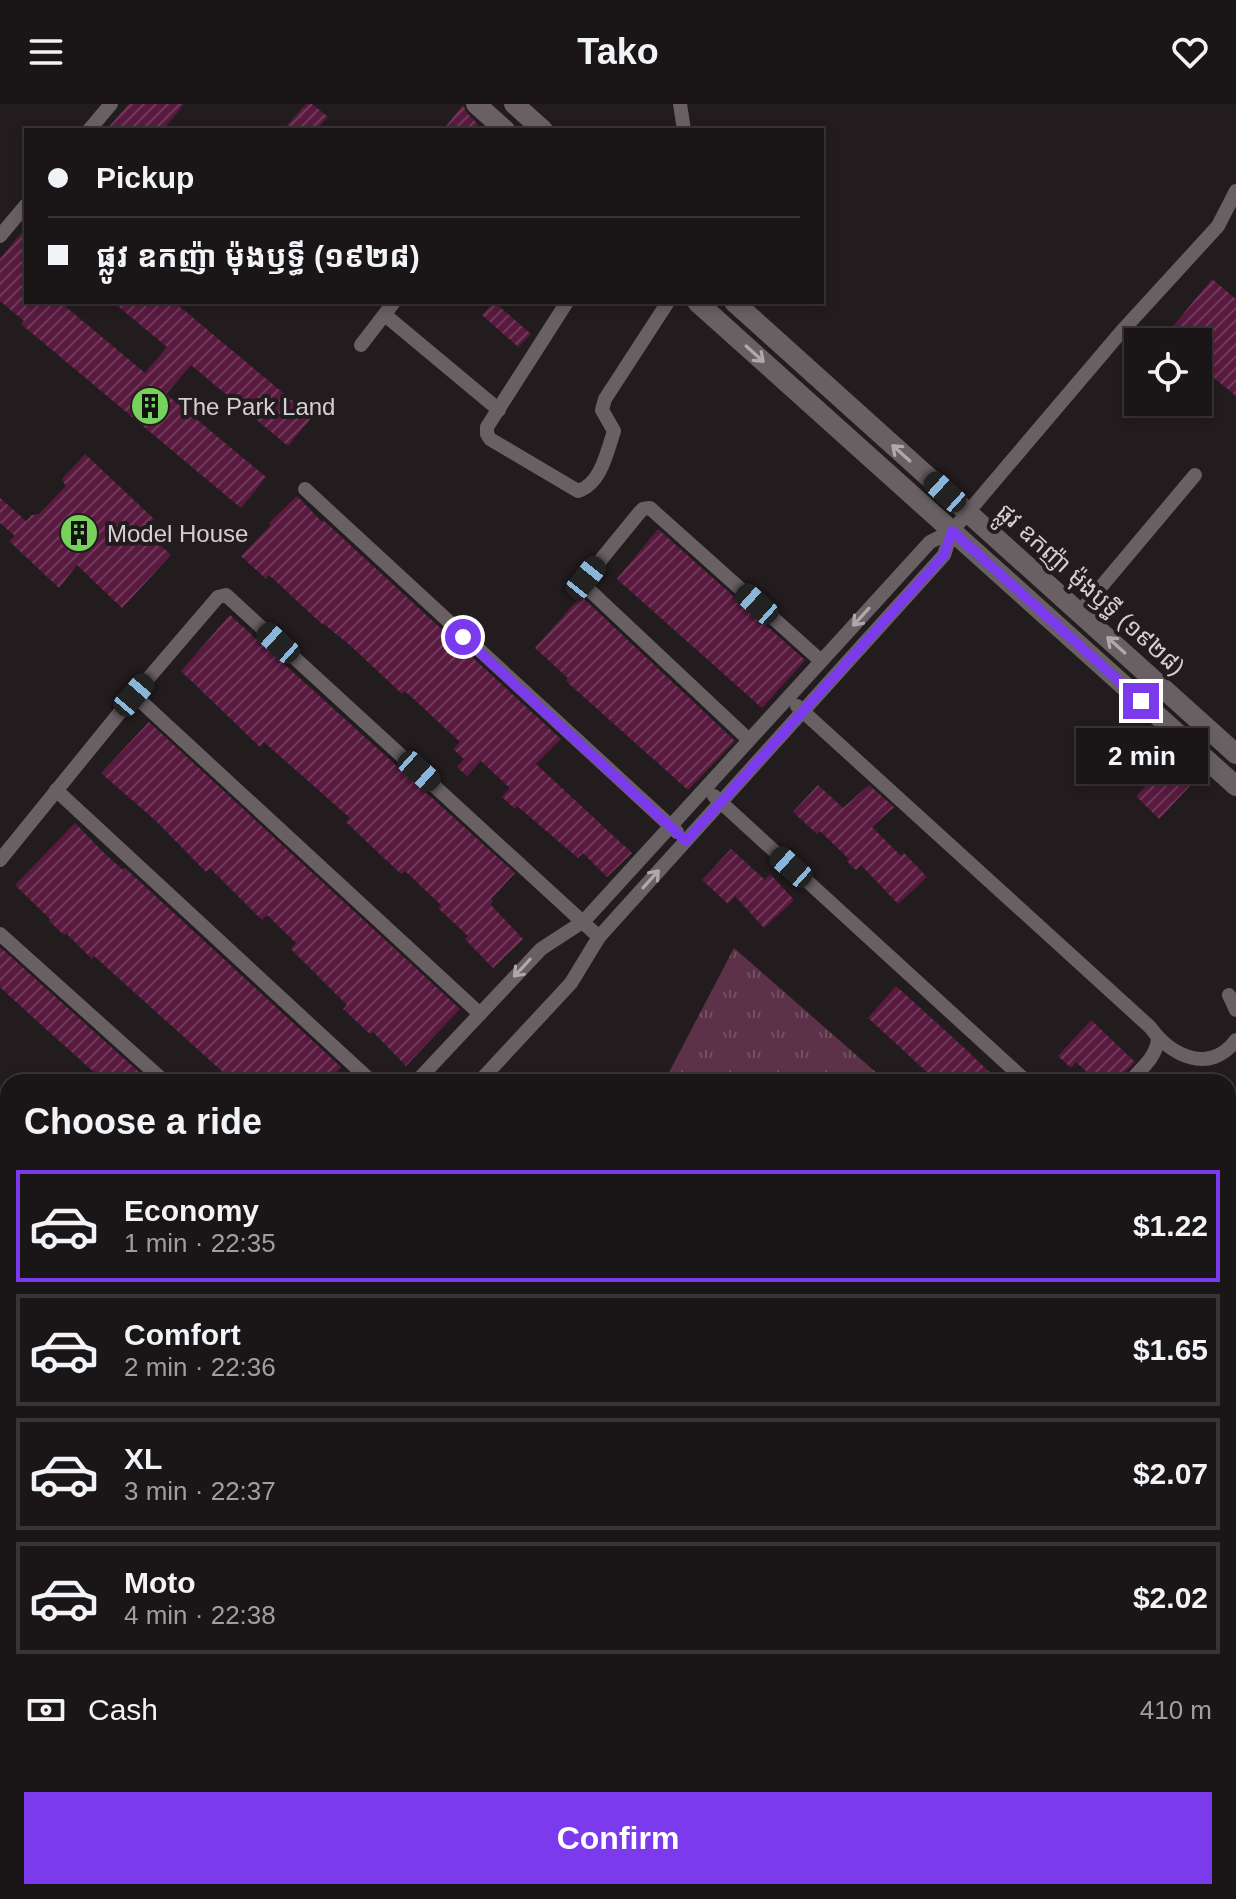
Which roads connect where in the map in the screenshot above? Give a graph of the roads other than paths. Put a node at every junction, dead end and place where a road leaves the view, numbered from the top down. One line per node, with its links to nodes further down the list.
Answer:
1 (111, 104): 5 (street)
2 (476, 104): 6 (main road)
3 (514, 104): 7 (main road)
4 (680, 104): 8 (street)
5 (91, 128)
6 (503, 128)
7 (541, 128)
8 (684, 128)
9 (1236, 191): 22 (street)
10 (24, 207): 11 (street)
11 (0, 236)
12 (393, 304): 17 (street)
13 (566, 304): 19 (street)
14 (667, 304): 19 (street)
15 (699, 304): 23 (main road, ផ្លូវ ឧកញ៉ា ម៉ុងឫទ្ធី (១៩២៨), one-way to 23)
16 (736, 304): 22 (main road, ផ្លូវ ឧកញ៉ា ម៉ុងឫទ្ធី (១៩២៨), one-way to 16)
17 (385, 315): 18 (street); 19 (street)
18 (361, 345)
19 (499, 410)
20 (1195, 475): 24 (street)
21 (305, 489): 35 (street)
22 (968, 513): 23 (street); 24 (main road, ផ្លូវ ឧកញ៉ា ម៉ុងឫទ្ធី (១៩២៨))
23 (952, 531): 25 (street, one-way to 25); 28 (street); 31 (main road, ផ្លូវ ឧកញ៉ា ម៉ុងឫទ្ធី (១៩២៨))
24 (1079, 613): 30 (main road, ផ្លូវ ឧកញ៉ា ម៉ុងឫទ្ធី (១៩២៨), one-way to 24)
25 (821, 661): 27 (street); 29 (street)
26 (134, 695): 33 (street); 38 (street); 43 (street)
27 (788, 697): 28 (street); 29 (street)
28 (803, 712): 34 (street); 44 (street)
29 (749, 740): 32 (street)
30 (1236, 754)
31 (1236, 786)
32 (706, 788): 34 (street); 35 (street)
33 (56, 790): 37 (street); 47 (street)
34 (721, 802): 36 (street); 50 (street)
35 (670, 826): 36 (street); 38 (street)
36 (686, 841): 40 (street, one-way to 36)
37 (0, 860)
38 (584, 921): 40 (street); 43 (street, one-way to 43)
39 (0, 934): 46 (street)
40 (599, 937): 49 (street)
41 (1229, 995): 42 (street)
42 (1236, 1010)
43 (480, 1014): 48 (street)
44 (1158, 1038): 45 (street); 51 (street)
45 (1236, 1040)
46 (156, 1074)
47 (363, 1074)
48 (424, 1074)
49 (486, 1074)
50 (1018, 1074)
51 (1136, 1074)

